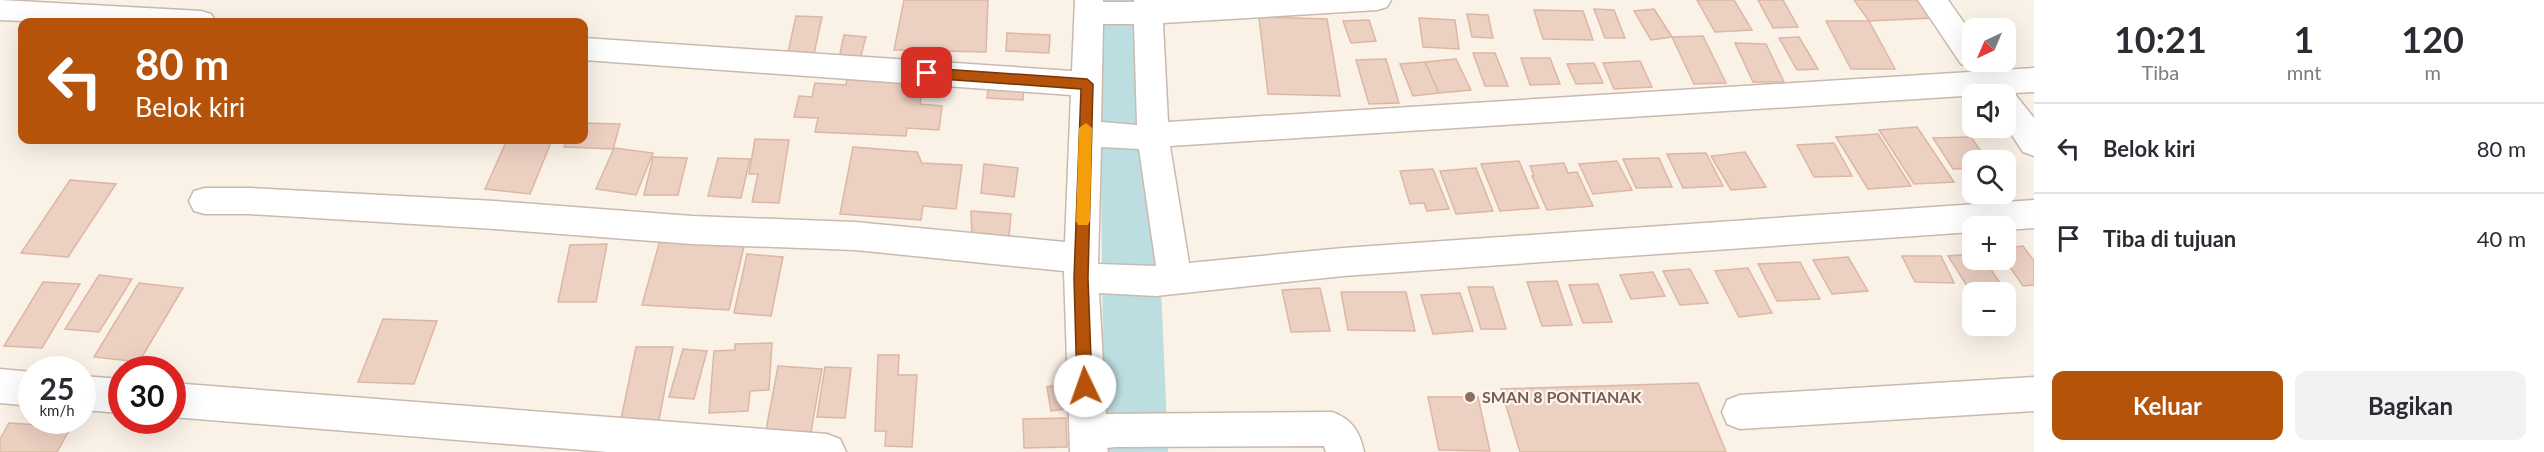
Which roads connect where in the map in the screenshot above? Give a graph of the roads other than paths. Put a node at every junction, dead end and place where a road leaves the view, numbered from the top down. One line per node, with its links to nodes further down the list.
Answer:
1 (1377, 0): 5 (street)
2 (1932, 0): 7 (street)
3 (0, 9): 6 (street)
4 (1096, 9): 5 (street); 10 (street)
5 (1145, 9): 15 (street)
6 (139, 18)
7 (1962, 42)
8 (588, 49): 10 (street)
9 (2034, 80): 11 (street)
10 (1087, 84): 14 (street)
11 (2002, 84)
12 (1962, 87): 15 (street)
13 (2016, 117): 16 (street)
14 (1096, 135): 15 (street); 19 (street)
15 (1145, 137): 20 (street)
16 (2034, 143)
17 (205, 201): 19 (street)
18 (2034, 214): 20 (street)
19 (1087, 272): 20 (street); 26 (street)
20 (1166, 280)
21 (0, 386): 22 (street)
22 (18, 387)
23 (2034, 394): 25 (street)
24 (186, 401): 27 (street)
25 (1740, 412)
26 (1097, 439): 28 (street)
27 (827, 452)
28 (1345, 452)

